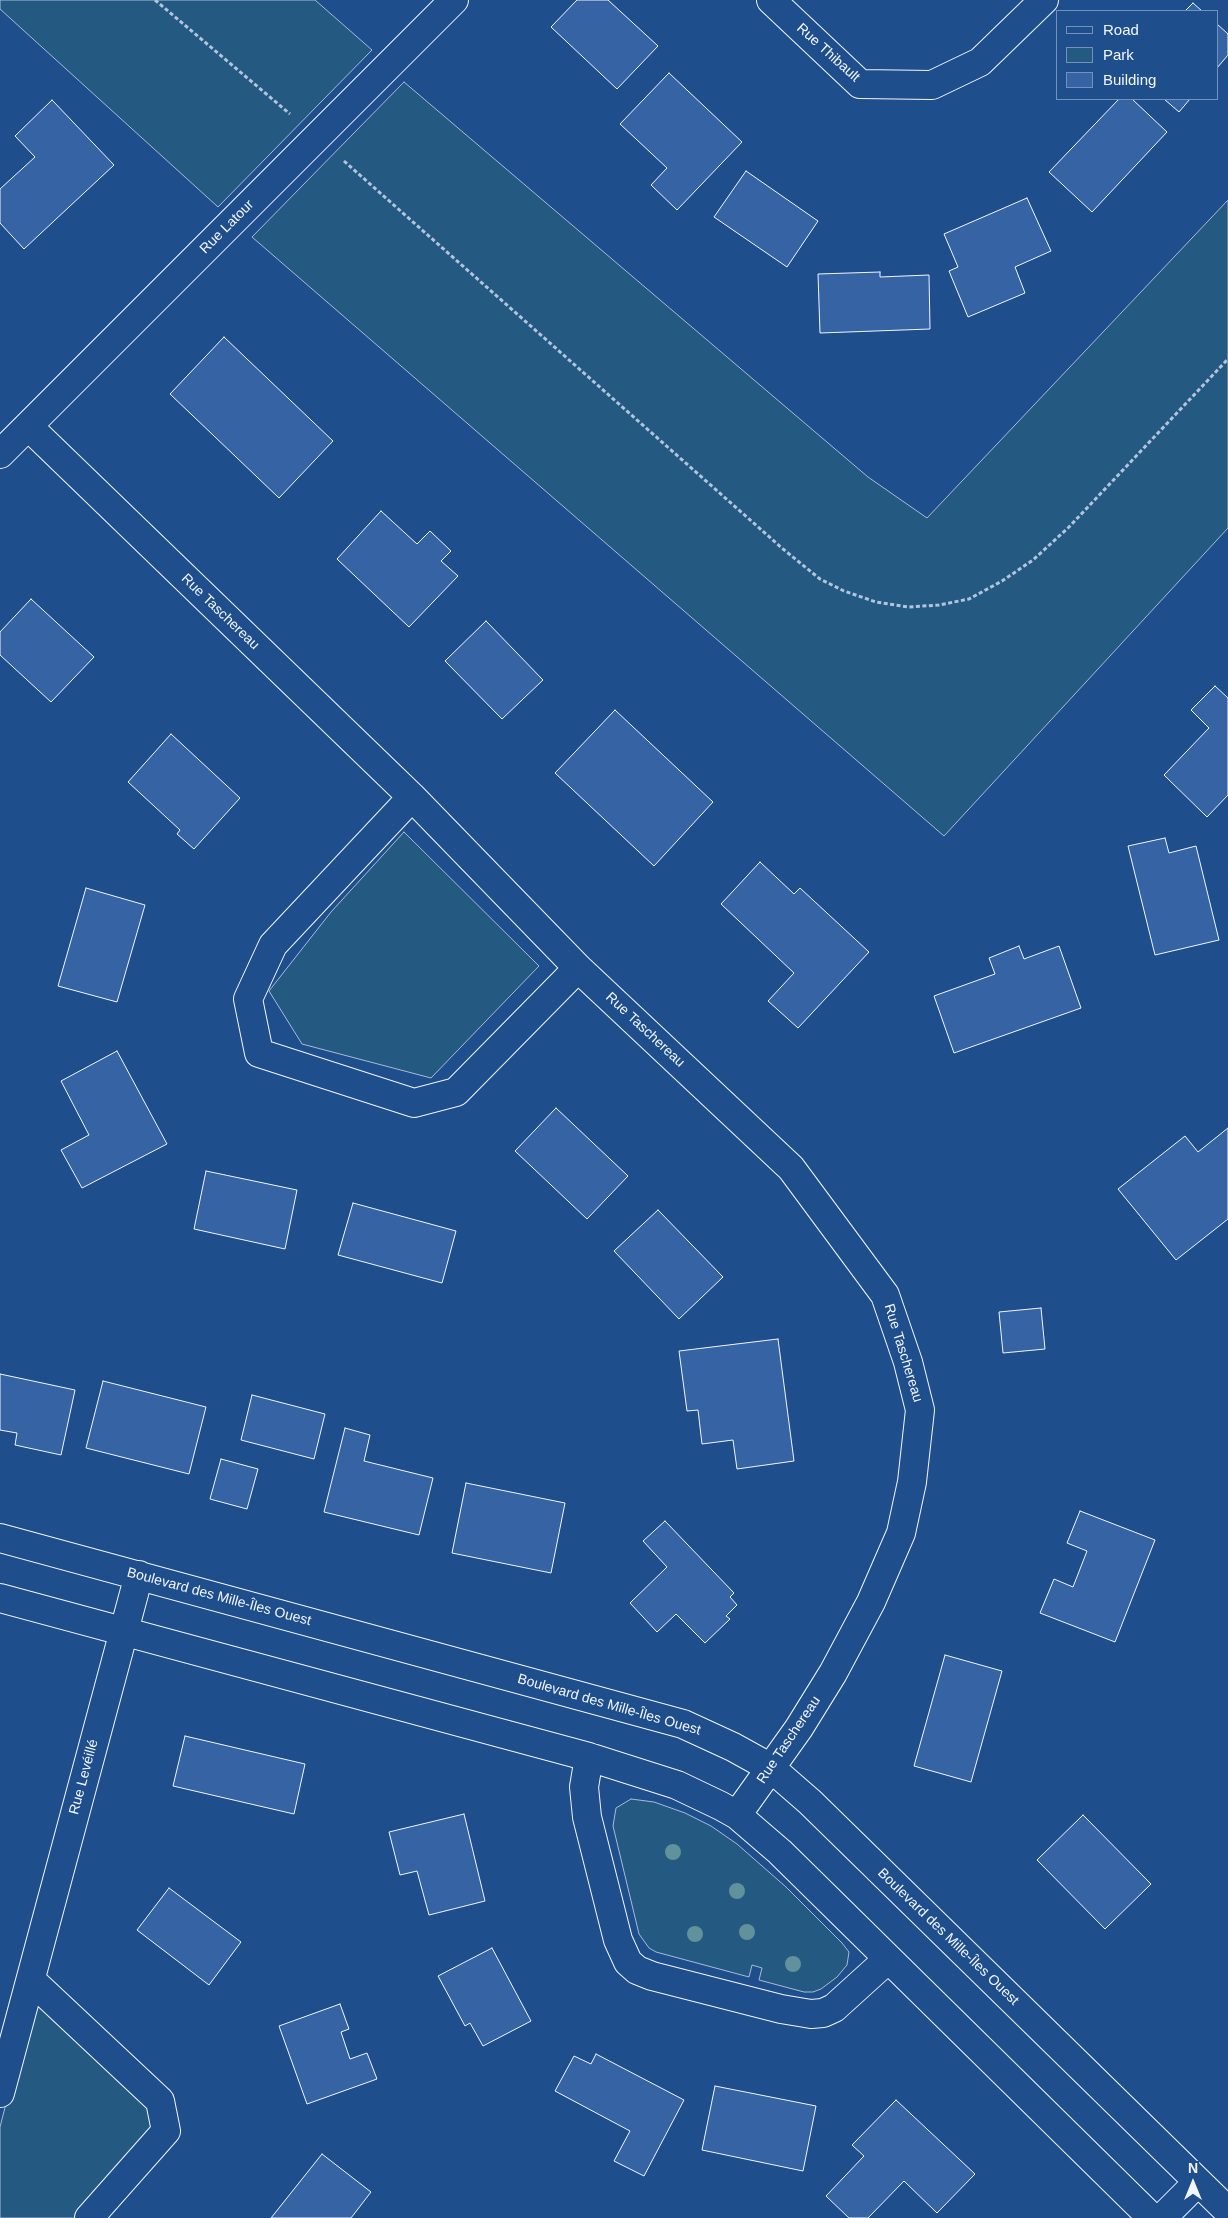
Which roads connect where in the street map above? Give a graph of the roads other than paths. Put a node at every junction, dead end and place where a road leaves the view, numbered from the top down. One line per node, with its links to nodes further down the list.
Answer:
1 (454, 0): 4 (street, Rue Latour)
2 (771, 0): 3 (street, Rue Thibault)
3 (1044, 0)
4 (28, 426): 5 (street, Rue Latour); 6 (street, Rue Taschereau)
5 (0, 454)
6 (412, 797): 7 (street, Rue Taschereau); 7 (street)
7 (578, 968): 13 (street, Rue Taschereau)
8 (0, 1538): 9 (street, Boulevard des Mille-Îles Ouest)
9 (139, 1575): 11 (street, Rue Levéillé); 13 (street, Boulevard des Mille-Îles Ouest)
10 (0, 1598): 11 (street)
11 (123, 1632): 12 (street); 16 (street, Rue Levéillé)
12 (589, 1757): 14 (street); 15 (street)
13 (771, 1768): 14 (street, Rue Taschereau); 18 (street, Boulevard des Mille-Îles Ouest)
14 (736, 1815): 15 (street)
15 (887, 1960): 21 (street)
16 (31, 1980): 17 (street, Rue Levéillé); 20 (street)
17 (0, 2093)
18 (1198, 2182): 19 (street, Boulevard des Mille-Îles Ouest); 22 (street)
19 (1228, 2211)
20 (89, 2218)
21 (1152, 2218)
22 (1162, 2218)

